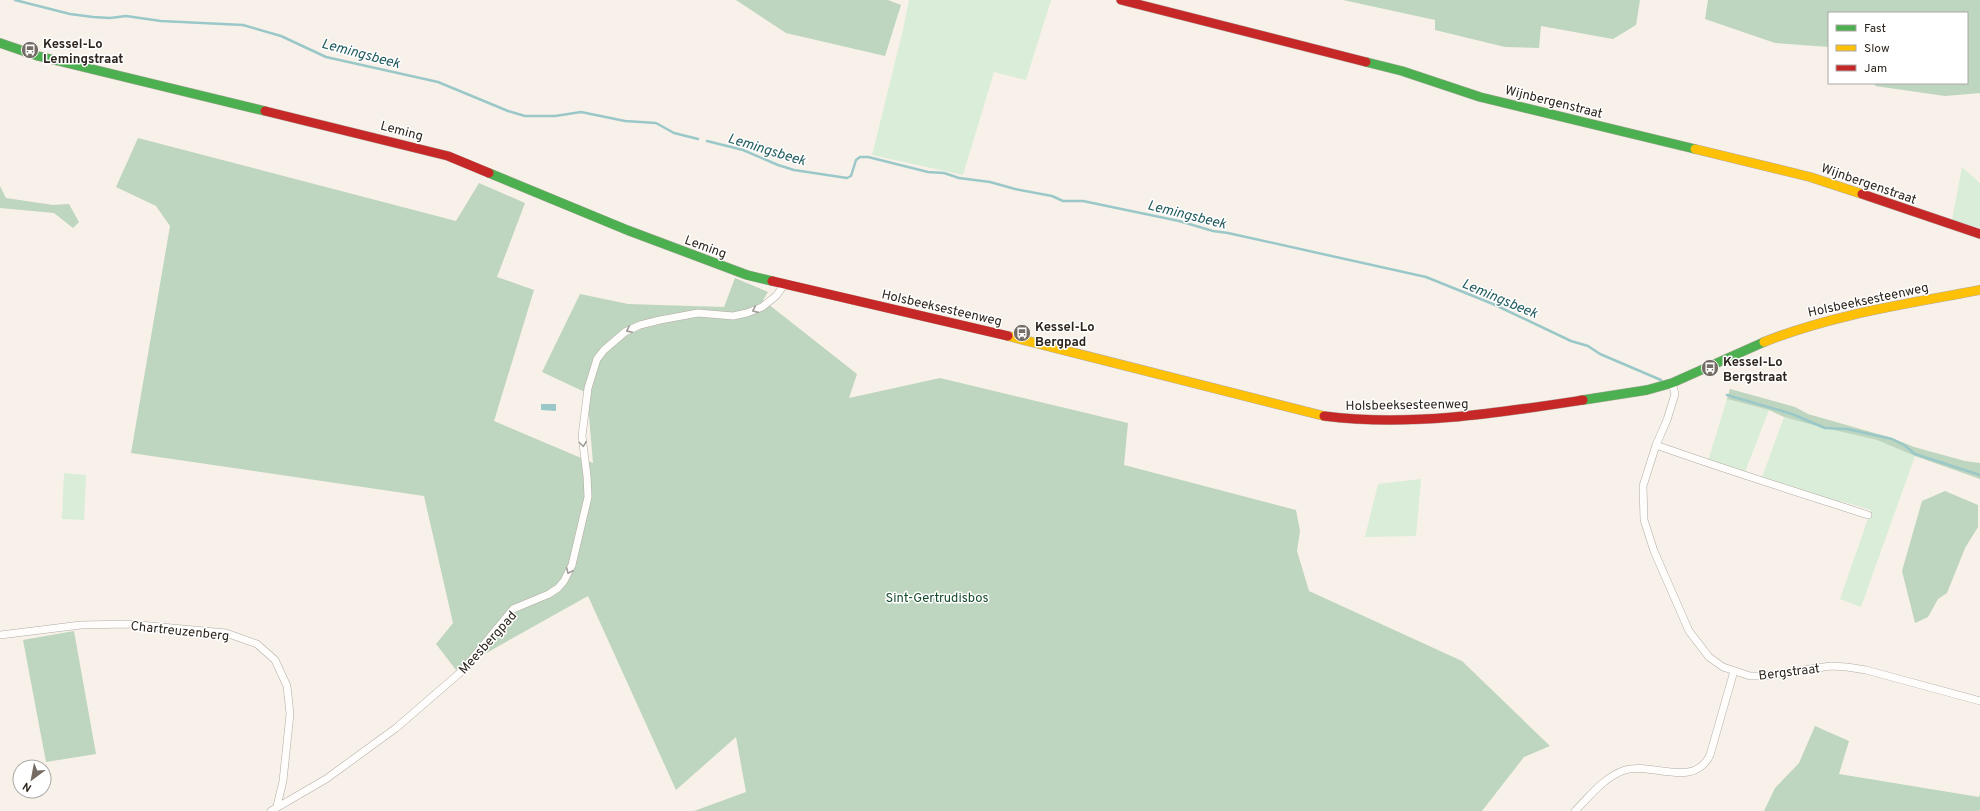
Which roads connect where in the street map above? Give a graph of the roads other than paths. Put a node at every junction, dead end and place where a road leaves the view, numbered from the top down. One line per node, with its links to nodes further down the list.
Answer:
1 (1121, 0): 3 (street, Wijnbergenstraat)
2 (0, 43): 4 (street, Leming)
3 (1980, 234)
4 (784, 285): 6 (street, Holsbeeksesteenweg); 12 (street, Meesbergpad, one-way to 12)
5 (1980, 290): 6 (street, Holsbeeksesteenweg)
6 (1672, 383): 7 (street, Bergstraat)
7 (1656, 445): 8 (street); 10 (street, Bergstraat)
8 (1868, 515)
9 (0, 635): 12 (street, Chartreuzenberg)
10 (1734, 671): 11 (street, Bergstraat); 14 (street)
11 (1980, 702)
12 (277, 806): 13 (street, Meesbergpad)
13 (271, 811)
14 (1575, 811)

